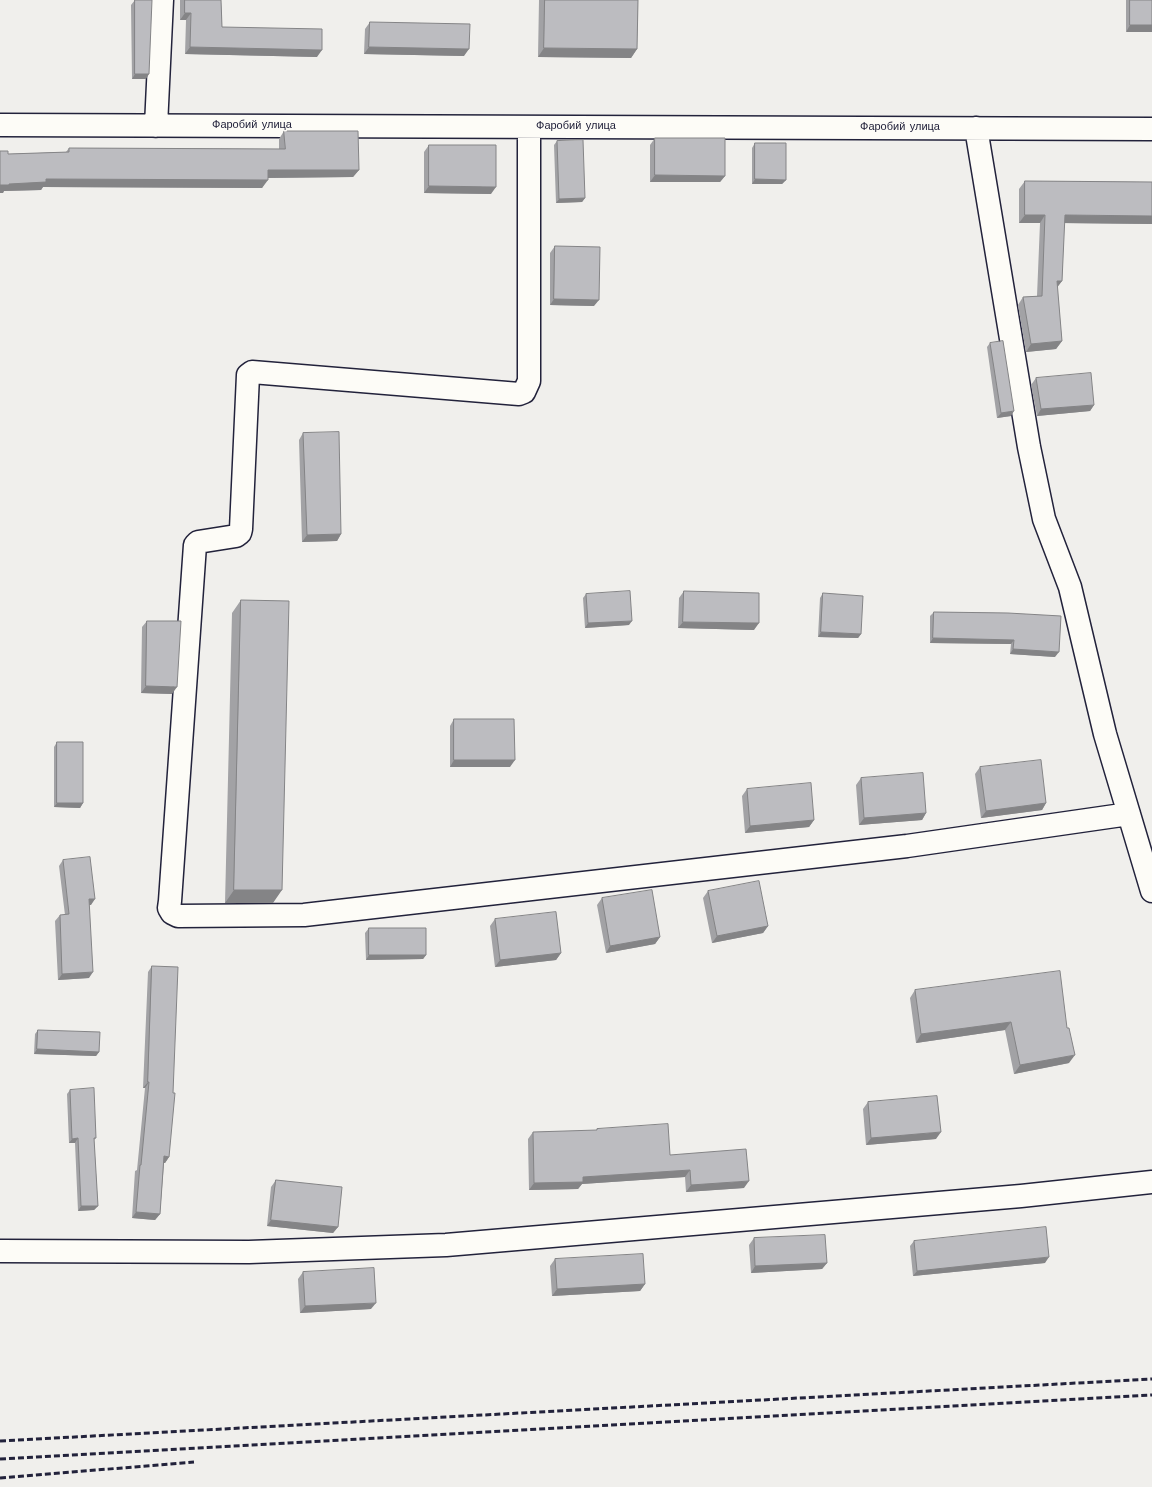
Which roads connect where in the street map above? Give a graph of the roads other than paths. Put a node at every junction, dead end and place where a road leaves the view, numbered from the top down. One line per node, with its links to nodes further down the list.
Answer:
1 (162, 0): 3 (street)
2 (0, 126): 3 (street, Фаробий улица)
3 (156, 126): 4 (street, Фаробий улица)
4 (529, 127): 5 (street, Фаробий улица); 7 (street)
5 (976, 128): 6 (street, Фаробий улица); 7 (street)
6 (1152, 129)
7 (1129, 814): 8 (street)
8 (1152, 891)
9 (1152, 1182): 10 (street)
10 (0, 1251)

